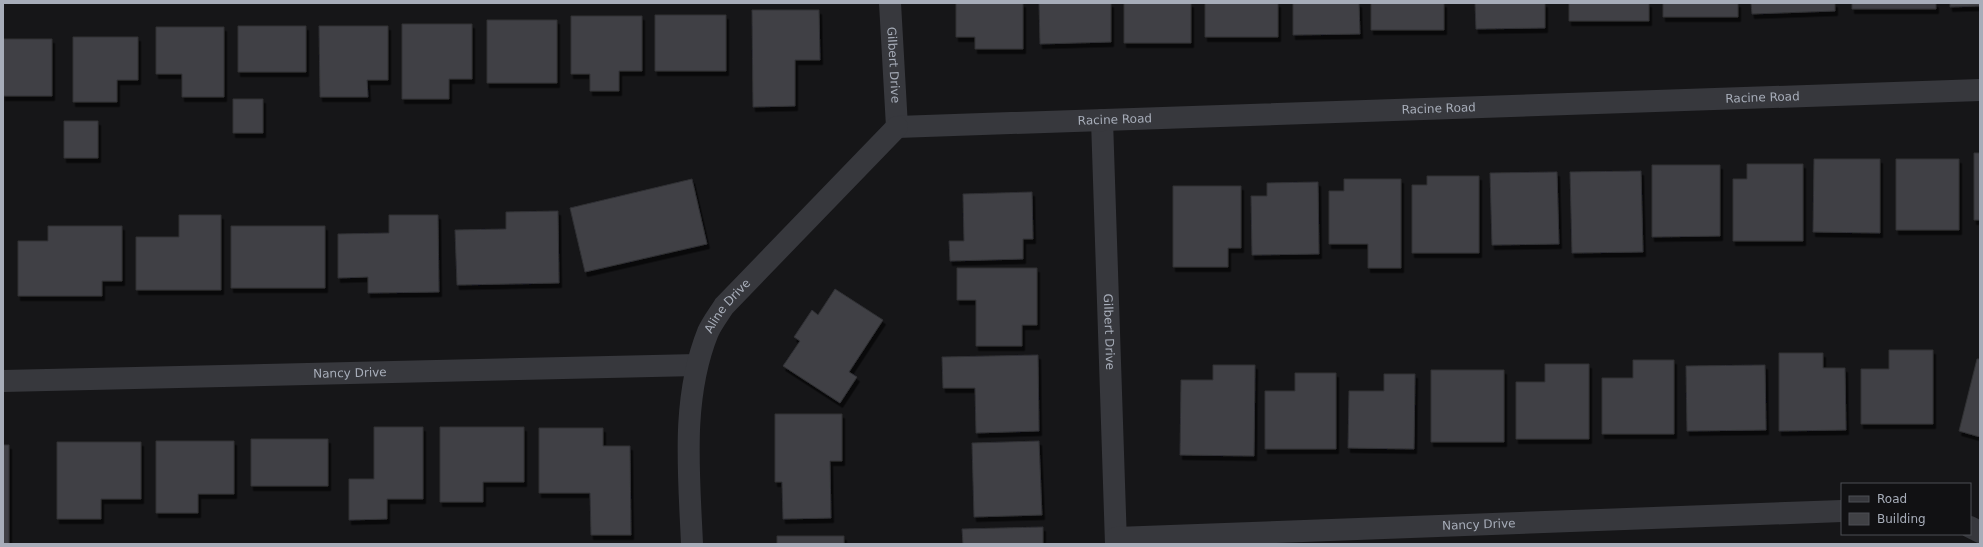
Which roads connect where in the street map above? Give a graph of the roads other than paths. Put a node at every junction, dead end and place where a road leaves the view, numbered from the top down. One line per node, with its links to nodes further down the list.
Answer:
1 (890, 3): 4 (street, Gilbert Drive)
2 (1980, 90): 3 (street, Racine Road)
3 (1102, 120): 4 (street, Racine Road); 10 (street, Gilbert Drive)
4 (896, 127): 5 (street, Aline Drive)
5 (697, 365): 6 (street, Nancy Drive); 11 (street, Aline Drive)
6 (3, 381)
7 (1841, 511): 10 (street, Nancy Drive)
8 (1971, 528): 9 (street)
9 (1980, 532)
10 (1116, 541)
11 (692, 544)

